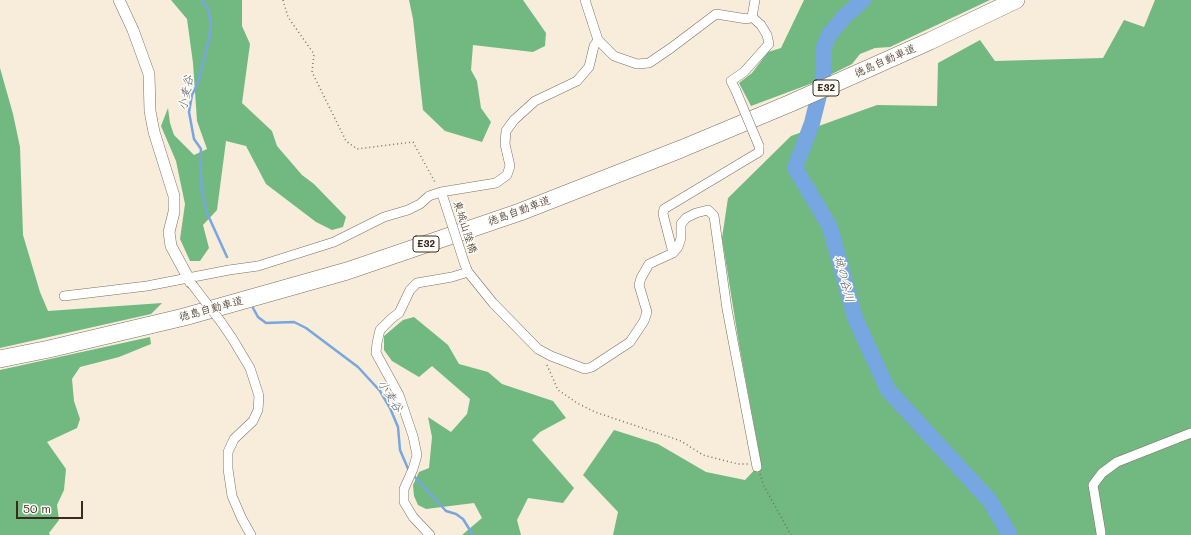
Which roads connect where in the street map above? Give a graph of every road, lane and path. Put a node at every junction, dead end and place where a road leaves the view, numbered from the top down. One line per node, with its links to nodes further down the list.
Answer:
1 (119, 0): 11 (street)
2 (283, 0): 8 (path)
3 (585, 0): 7 (street)
4 (755, 0): 6 (street)
5 (1016, 0): 13 (highway, 徳島自動車道 / E32)
6 (752, 17): 7 (street); 9 (street, bridge)
7 (598, 40): 8 (street)
8 (442, 195): 10 (street, 東城山陸橋, bridge); 11 (street)
9 (673, 253): 10 (street); 16 (street)
10 (466, 268): 19 (street)
11 (189, 280): 12 (street); 18 (street, bridge)
12 (64, 296)
13 (0, 359)
14 (546, 364): 16 (path)
15 (1191, 433): 17 (street)
16 (757, 467): 20 (path)
17 (1101, 533)
18 (251, 535)
19 (430, 535)
20 (791, 535)

